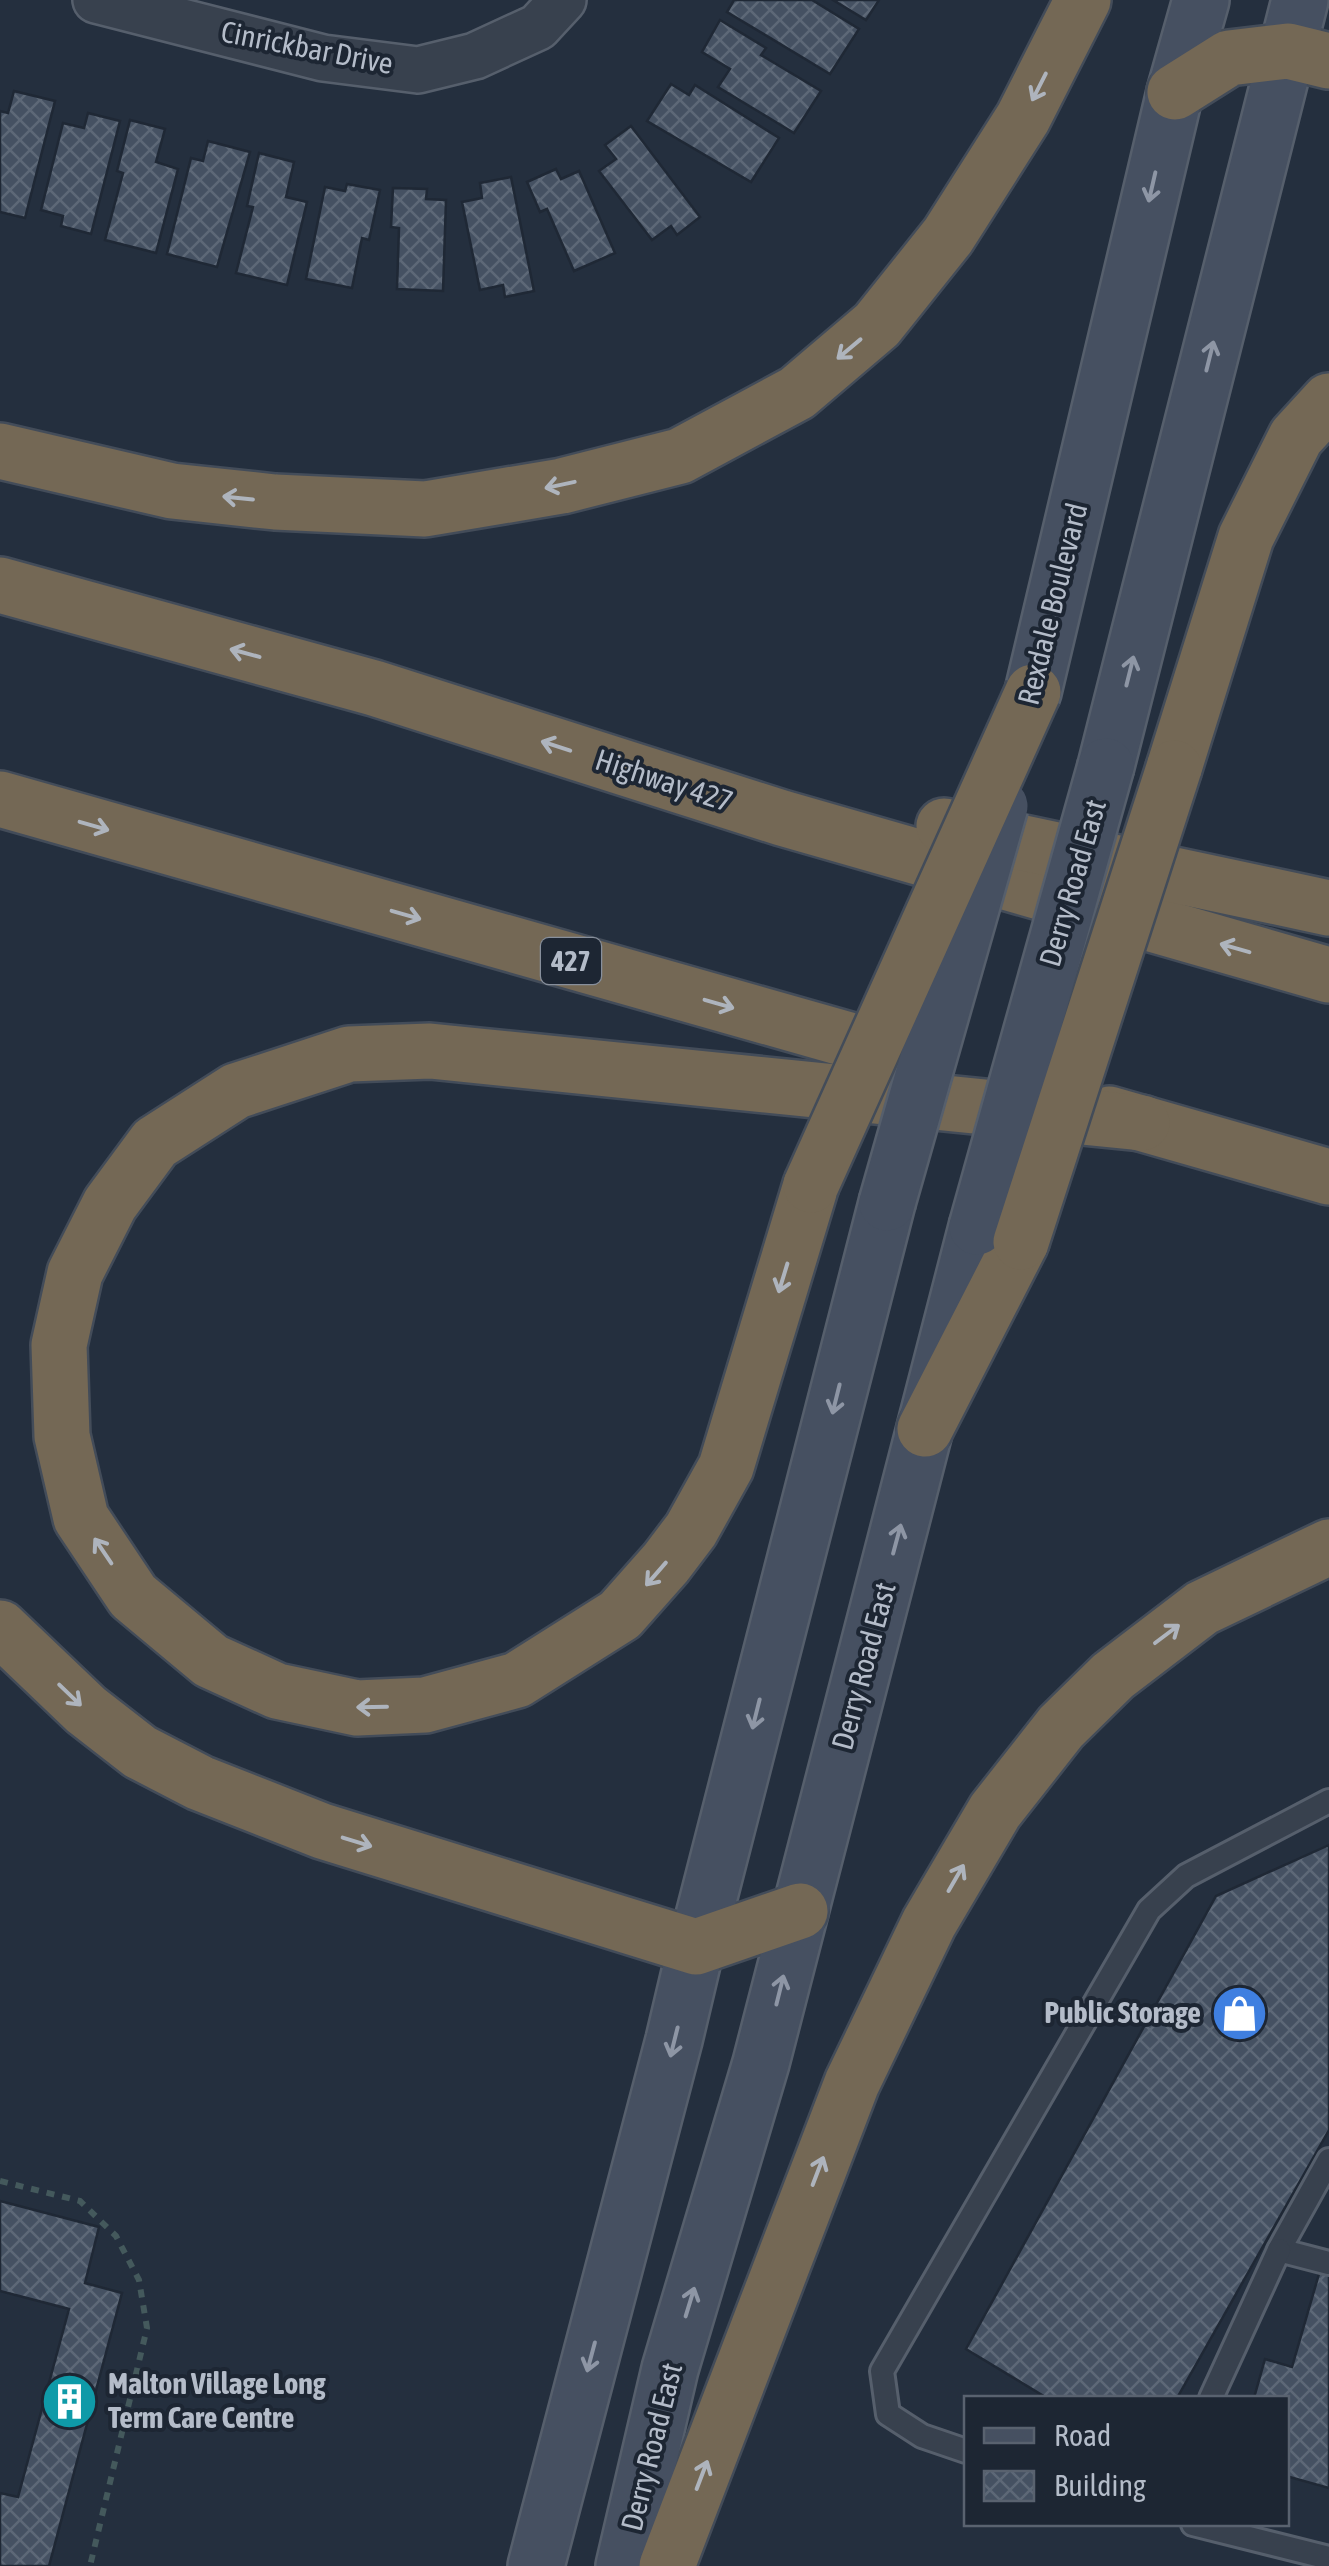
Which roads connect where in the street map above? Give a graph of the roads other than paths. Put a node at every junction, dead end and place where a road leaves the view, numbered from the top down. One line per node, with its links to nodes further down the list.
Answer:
1 (96, 0): 2 (street, Cinrickbar Drive)
2 (562, 0)
3 (1083, 0): 8 (highway, one-way to 8)
4 (1201, 0): 6 (main road, Rexdale Boulevard)
5 (1306, 37): 6 (highway); 17 (main road, Derry Road East, one-way to 5, bridge)
6 (1175, 92): 10 (main road, Rexdale Boulevard, one-way to 10)
7 (1329, 401): 17 (highway, bridge)
8 (0, 451)
9 (0, 586): 12 (highway, Highway 427, one-way to 9)
10 (1032, 692): 15 (highway, one-way to 15, bridge); 23 (main road, Rexdale Boulevard, one-way to 23, bridge)
11 (0, 800): 15 (highway, 427, one-way to 15)
12 (782, 818): 13 (highway); 14 (highway, Highway 427, one-way to 12)
13 (1329, 908)
14 (1329, 975)
15 (1142, 1124): 16 (highway, 427)
16 (1329, 1176)
17 (999, 1235): 18 (highway)
18 (925, 1430): 22 (main road, Derry Road East, one-way to 18)
19 (1329, 1547): 33 (highway, one-way to 19)
20 (0, 1628): 23 (highway, one-way to 23)
21 (1329, 1802): 28 (lane)
22 (800, 1911): 23 (highway); 32 (main road, Derry Road East, one-way to 22)
23 (696, 1947): 31 (main road, one-way to 31)
24 (1329, 2160): 25 (lane)
25 (1279, 2250): 26 (lane); 27 (lane)
26 (1329, 2263)
27 (1212, 2396)
28 (964, 2450)
29 (1201, 2526): 30 (lane)
30 (1329, 2558)
31 (536, 2566)
32 (624, 2566)
33 (667, 2566)

